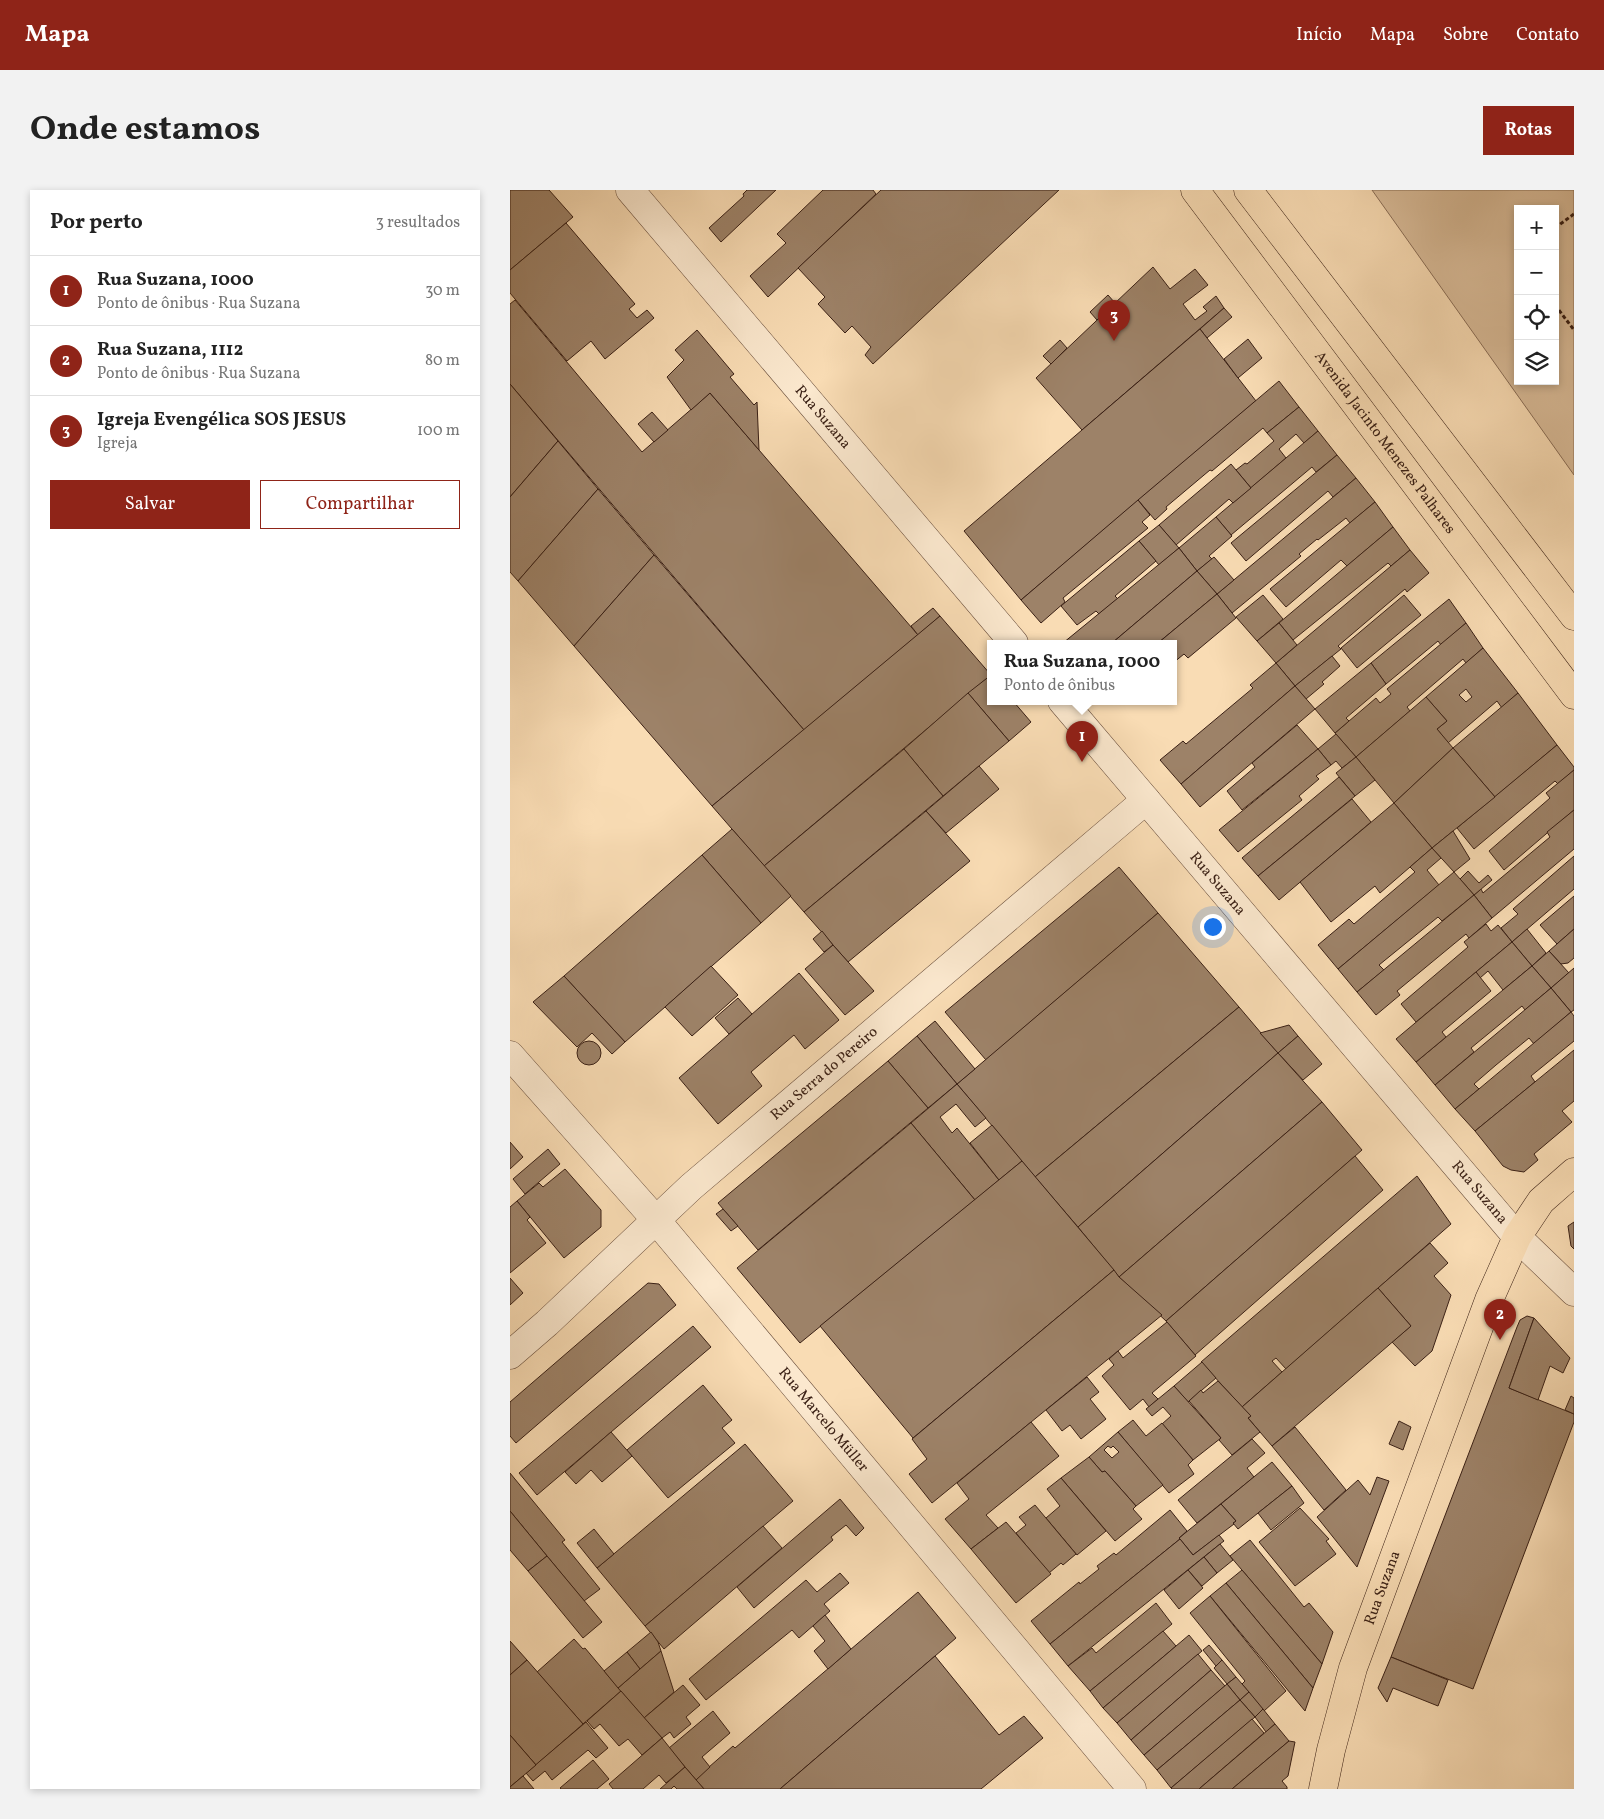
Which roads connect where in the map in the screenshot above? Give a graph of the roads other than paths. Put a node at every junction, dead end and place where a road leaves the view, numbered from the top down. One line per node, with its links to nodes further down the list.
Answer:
1 (630, 190): 7 (street, Rua Suzana)
2 (1196, 190): 5 (main road, Avenida Jacinto Menezes Palhares)
3 (1248, 190): 4 (main road)
4 (1275, 226): 5 (main road); 6 (main road)
5 (1243, 253): 8 (main road, Avenida Jacinto Menezes Palhares)
6 (1574, 616)
7 (1011, 640)
8 (1574, 695)
9 (1065, 705): 10 (street, Rua Suzana)
10 (1146, 800): 13 (street, Rua Serra do Pereiro); 14 (street, Rua Suzana)
11 (510, 1055): 13 (street, Rua Marcelo Müller)
12 (1574, 1172): 14 (main road)
13 (656, 1220): 16 (street, Rua Serra do Pereiro); 17 (street, Rua Marcelo Müller)
14 (1517, 1237): 15 (street); 18 (main road, Rua Suzana)
15 (1574, 1292)
16 (510, 1355)
17 (1132, 1789)
18 (1324, 1789)

